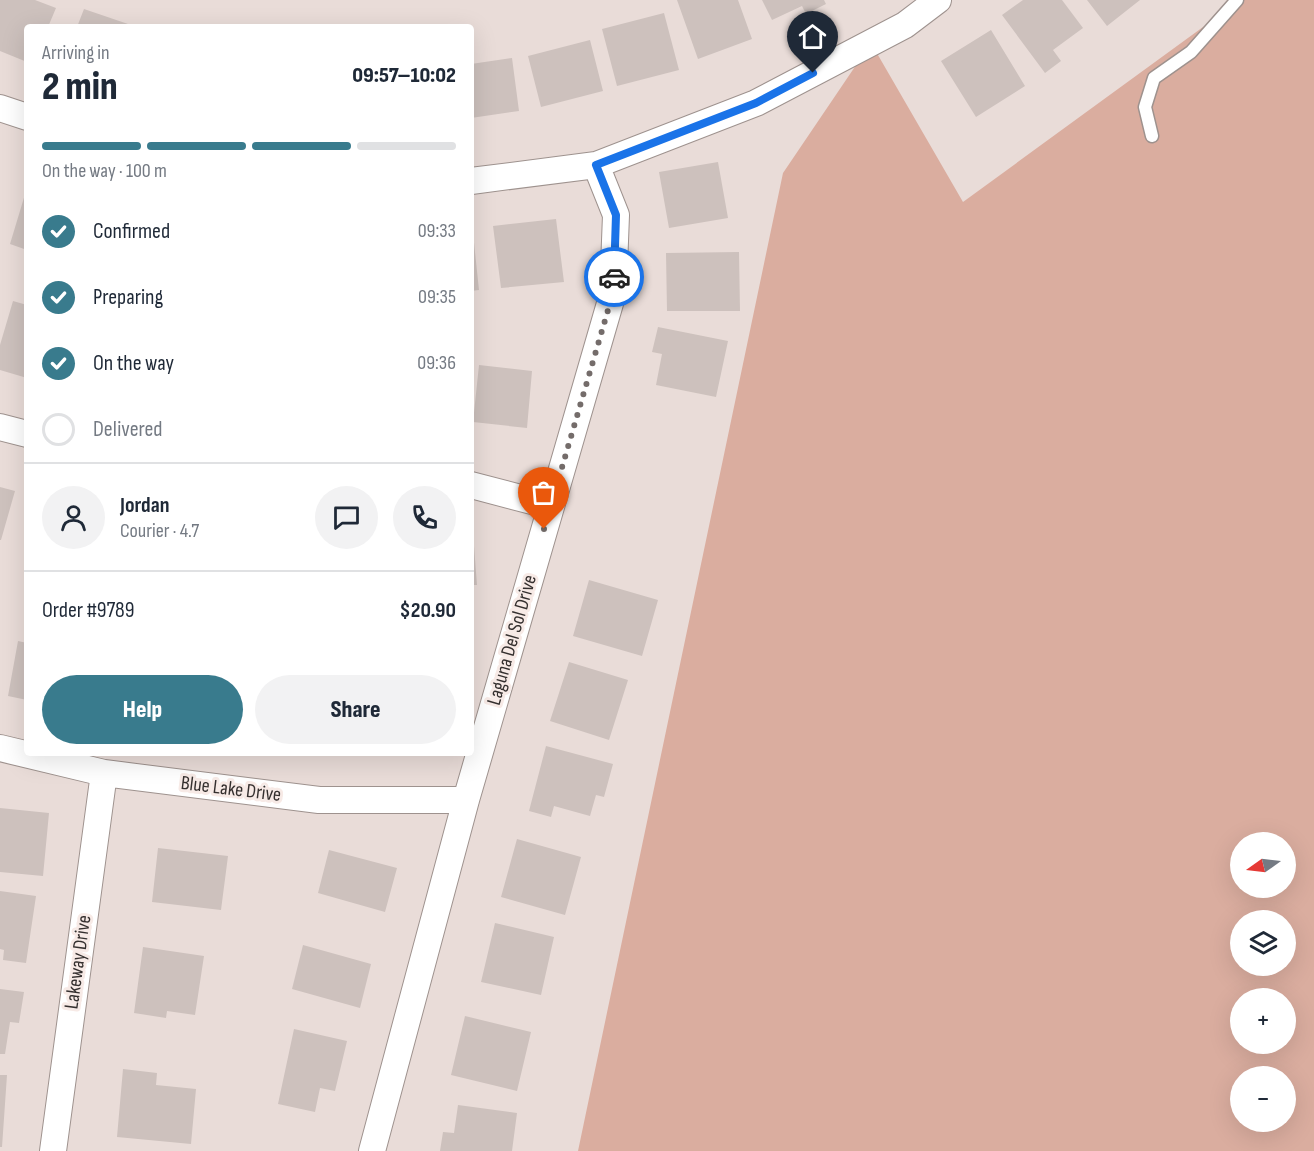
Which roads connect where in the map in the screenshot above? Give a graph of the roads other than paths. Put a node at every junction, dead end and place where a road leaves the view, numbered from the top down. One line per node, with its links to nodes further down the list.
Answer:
1 (938, 0): 6 (street)
2 (1237, 0): 5 (lane)
3 (0, 108): 4 (street)
4 (24, 116)
5 (1152, 136)
6 (596, 165): 7 (street); 11 (street, Laguna Del Sol Drive)
7 (474, 181)
8 (0, 427): 9 (street)
9 (24, 433)
10 (474, 486): 11 (street)
11 (551, 506): 16 (street, Laguna Del Sol Drive)
12 (0, 748): 13 (street, Blue Lake Drive)
13 (24, 754)
14 (33, 756): 15 (street, Blue Lake Drive)
15 (104, 773): 16 (street, Blue Lake Drive); 17 (street, Lakeway Drive)
16 (465, 800): 18 (street, Laguna Del Sol Drive)
17 (53, 1151)
18 (372, 1151)

